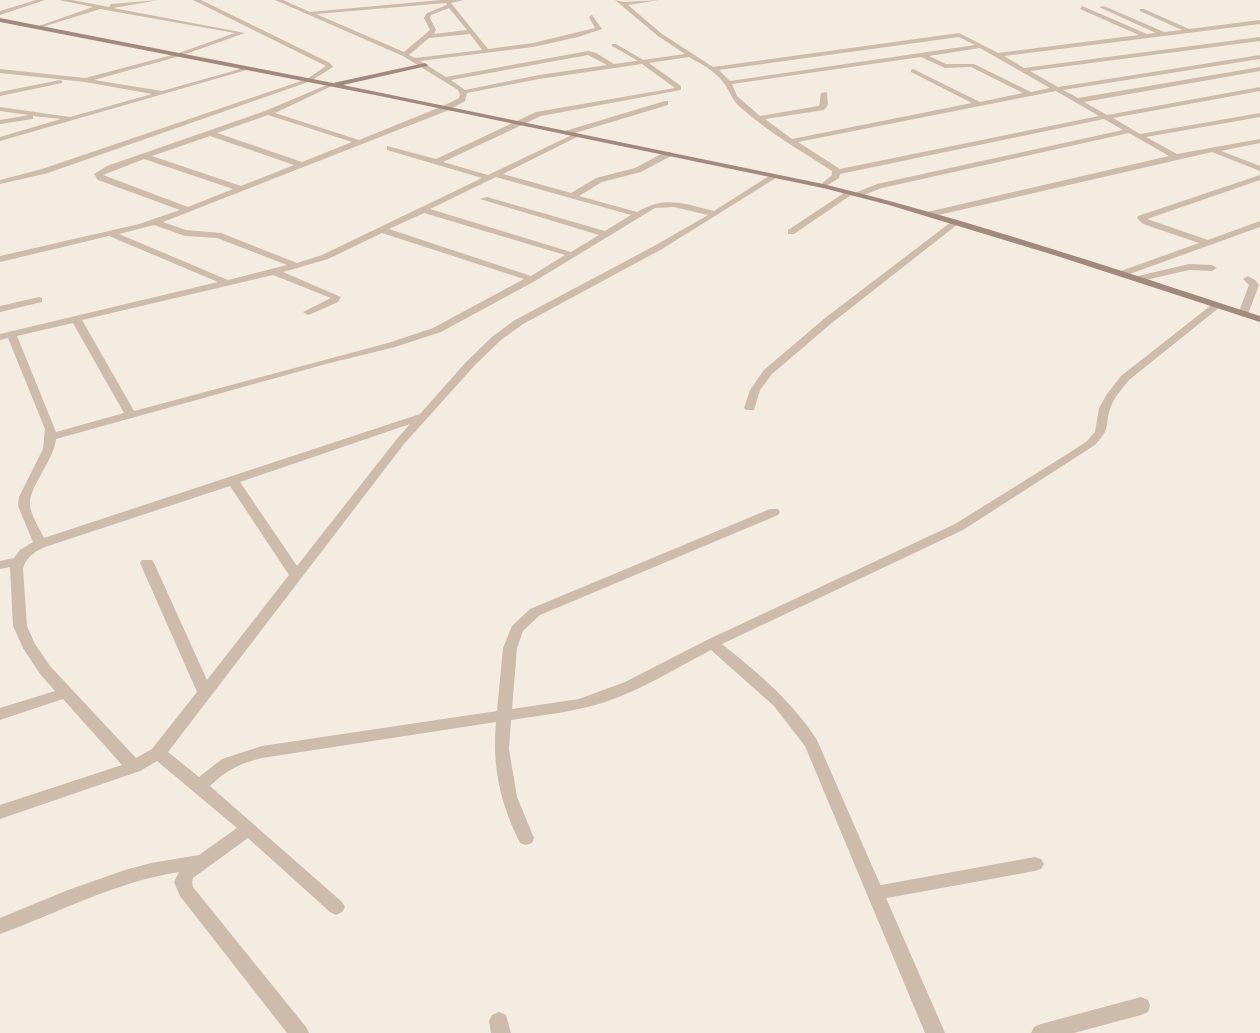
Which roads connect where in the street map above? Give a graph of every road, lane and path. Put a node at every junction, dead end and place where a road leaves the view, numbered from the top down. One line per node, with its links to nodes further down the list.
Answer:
1 (42, 0): 14 (street)
2 (62, 0): 11 (street)
3 (156, 0): 11 (street)
4 (196, 0): 20 (street)
5 (278, 0): 15 (street)
6 (461, 0): 9 (street)
7 (656, 0): 8 (street)
8 (620, 2): 34 (street)
9 (449, 3): 15 (street); 22 (street); 25 (street)
10 (1102, 7): 24 (street)
11 (100, 8): 19 (street); 23 (street)
12 (1082, 8): 26 (street)
13 (1142, 10): 21 (street)
14 (0, 13)
15 (309, 13): 33 (street)
16 (592, 17): 31 (street)
17 (0, 20): 19 (main road)
18 (1260, 22): 21 (street)
19 (38, 28): 32 (main road)
20 (256, 28): 23 (street); 51 (street)
21 (1184, 31): 24 (street); 28 (street)
22 (472, 32): 25 (street); 31 (street)
23 (242, 33): 32 (street)
24 (1163, 34): 26 (street)
25 (428, 36): 33 (street)
26 (1146, 36): 36 (street)
27 (1260, 39): 28 (street)
28 (1213, 44): 46 (street)
29 (614, 45): 39 (street)
30 (981, 46): 35 (street); 36 (street); 43 (street)
31 (486, 50): 38 (street)
32 (178, 55): 42 (main road); 50 (street)
33 (405, 55): 38 (street)
34 (690, 55): 39 (street); 43 (street)
35 (922, 55): 52 (street); 60 (street)
36 (997, 55): 46 (street)
37 (1260, 57): 54 (street)
38 (416, 60): 41 (street)
39 (642, 61): 40 (street); 73 (street)
40 (614, 66): 49 (street); 56 (street)
41 (428, 67): 49 (street); 53 (main road)
42 (247, 68): 51 (main road); 59 (street)
43 (712, 69): 52 (street)
44 (1260, 69): 61 (street)
45 (913, 70): 63 (street)
46 (1022, 70): 54 (street)
47 (0, 71): 48 (street)
48 (72, 79): 50 (street); 58 (street)
49 (446, 79): 56 (street)
50 (85, 80): 59 (street)
51 (308, 80): 53 (main road); 94 (street)
52 (728, 83): 70 (street)
53 (331, 85): 64 (main road); 66 (street)
54 (1056, 89): 60 (street); 61 (street)
55 (1260, 89): 69 (street)
56 (464, 92): 64 (street)
57 (826, 93): 70 (street)
58 (0, 94)
59 (165, 94): 71 (street)
60 (1030, 94): 63 (street)
61 (1076, 101): 69 (street)
62 (665, 103): 76 (street)
63 (979, 104): 79 (street)
64 (446, 108): 73 (main road); 81 (street)
65 (0, 109): 67 (street)
66 (268, 112): 75 (street); 81 (street)
67 (45, 115): 71 (street); 72 (street)
68 (1260, 115): 77 (street)
69 (1105, 117): 74 (street); 90 (street)
70 (759, 118): 79 (street)
71 (74, 119): 78 (street)
72 (0, 122)
73 (518, 123): 76 (main road); 87 (street)
74 (1129, 131): 77 (street); 97 (street)
75 (209, 133): 85 (street); 88 (street)
76 (573, 134): 84 (main road); 91 (street)
77 (1139, 136): 86 (street)
78 (0, 139)
79 (792, 141): 90 (street)
80 (1260, 141): 83 (street)
81 (358, 142): 88 (street)
82 (390, 148): 87 (street)
83 (1212, 150): 86 (street); 89 (street)
84 (668, 154): 92 (main road); 98 (street)
85 (144, 156): 96 (street); 100 (street)
86 (1176, 157): 103 (street)
87 (436, 162): 91 (street)
88 (302, 165): 96 (street)
89 (1260, 169)
90 (838, 172): 95 (street)
91 (493, 176): 98 (street); 101 (street)
92 (775, 176): 95 (main road); 102 (street)
93 (1260, 177): 112 (street)
94 (0, 182)
95 (823, 186): 97 (main road)
96 (241, 189): 100 (street)
97 (854, 194): 103 (main road); 109 (street)
98 (573, 196): 104 (street)
99 (484, 199): 111 (street)
100 (188, 210): 105 (street)
101 (424, 210): 108 (street); 113 (street)
102 (715, 214): 104 (street); 133 (street)
103 (930, 214): 106 (main road)
104 (639, 215): 111 (street)
105 (154, 222): 110 (street); 115 (street)
106 (956, 222): 118 (main road); 131 (street)
107 (1260, 224): 112 (street)
108 (383, 230): 115 (street); 119 (street)
109 (791, 232)
110 (109, 233): 114 (street); 122 (street)
111 (606, 234): 113 (street)
112 (1209, 243): 118 (street)
113 (573, 255): 119 (street)
114 (0, 259)
115 (297, 266): 117 (street)
116 (1212, 268): 120 (street)
117 (274, 272): 122 (street); 126 (street)
118 (1120, 274): 120 (main road)
119 (532, 279): 132 (street)
120 (1137, 279): 124 (main road)
121 (1248, 279): 127 (street)
122 (228, 283): 128 (street)
123 (39, 300): 125 (street)
124 (1216, 305): 127 (main road); 142 (street)
125 (0, 309)
126 (308, 312)
127 (1242, 314): 129 (main road)
128 (76, 319): 130 (street); 132 (street)
129 (1260, 319)
130 (6, 336): 134 (street)
131 (750, 408)
132 (131, 416): 134 (street)
133 (424, 416): 135 (street); 141 (street)
134 (51, 437): 137 (street)
135 (233, 481): 137 (street); 141 (street)
136 (774, 512): 146 (street)
137 (40, 544): 138 (street)
138 (18, 561): 140 (street); 144 (street)
139 (147, 563): 143 (street)
140 (0, 565)
141 (296, 575): 143 (street)
142 (712, 643): 146 (street); 155 (street)
143 (205, 692): 147 (street)
144 (66, 693): 145 (street); 148 (street)
145 (0, 714)
146 (504, 715): 149 (street); 152 (street)
147 (158, 753): 148 (street); 149 (street)
148 (134, 767): 150 (street)
149 (200, 786): 151 (street)
150 (0, 812)
151 (249, 830): 153 (street); 156 (street)
152 (526, 838)
153 (204, 862): 157 (street); 159 (street)
154 (1035, 864): 155 (street)
155 (876, 893): 160 (street)
156 (336, 907)
157 (0, 926)
158 (1141, 1006): 161 (street)
159 (299, 1033)
160 (935, 1033)
161 (1041, 1033)

